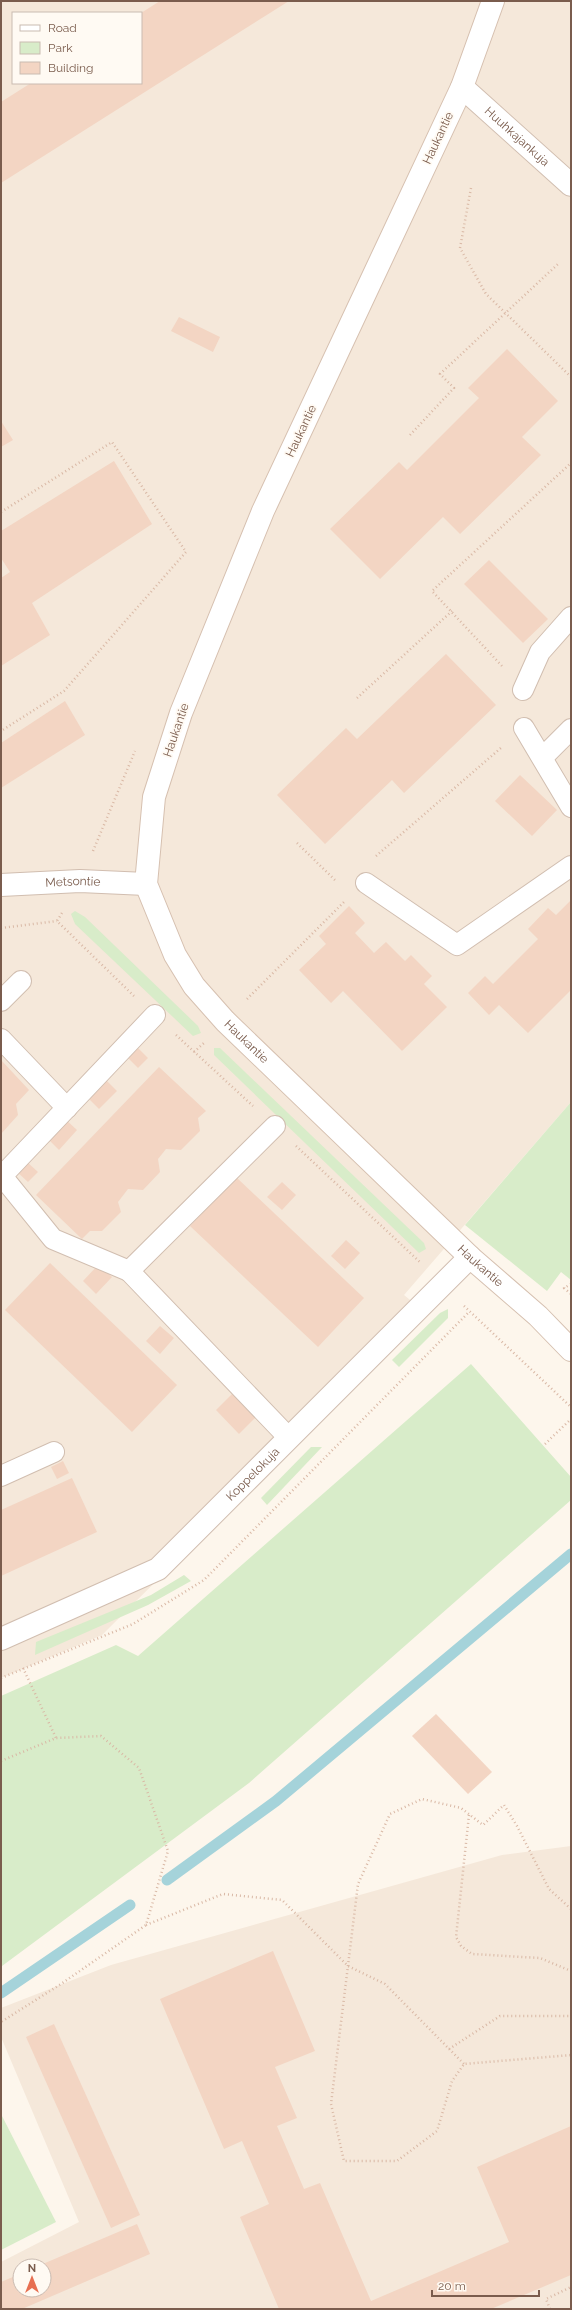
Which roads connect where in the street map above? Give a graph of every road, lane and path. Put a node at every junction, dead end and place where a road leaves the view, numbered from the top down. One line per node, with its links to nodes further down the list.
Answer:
1 (492, 1): 2 (street, Haukantie)
2 (462, 87): 3 (street, Huuhkajankuja); 25 (street, Haukantie)
3 (571, 185)
4 (471, 188): 6 (path)
5 (558, 264): 6 (path)
6 (505, 313): 7 (path); 8 (path)
7 (571, 377)
8 (410, 435)
9 (571, 463): 11 (path)
10 (1, 512): 17 (path)
11 (452, 611): 13 (path); 14 (path)
12 (571, 617): 13 (lane)
13 (523, 690)
14 (357, 698)
15 (524, 728): 19 (lane); 24 (path)
16 (571, 729): 19 (lane)
17 (1, 731)
18 (137, 745): 23 (path)
19 (543, 757): 20 (lane)
20 (571, 807)
21 (297, 843): 27 (path)
22 (571, 866): 24 (lane)
23 (80, 881): 25 (street, Metsontie); 26 (street, Metsontie); 28 (path)
24 (366, 883): 27 (path)
25 (146, 884): 33 (street, Haukantie)
26 (1, 885)
27 (351, 896): 33 (path)
28 (57, 921): 29 (path); 32 (path)
29 (1, 928)
30 (21, 981): 31 (lane)
31 (1, 1001)
32 (155, 1015): 35 (path); 36 (lane)
33 (225, 1021): 35 (path); 38 (street, Haukantie)
34 (1, 1039): 36 (lane)
35 (194, 1052): 37 (path)
36 (66, 1108): 39 (lane)
37 (275, 1126): 39 (lane); 40 (path)
38 (470, 1257): 40 (street, Koppelokuja); 43 (street, Haukantie)
39 (129, 1271): 46 (lane)
40 (443, 1284): 44 (path); 46 (street, Koppelokuja)
41 (571, 1284): 42 (path)
42 (571, 1294)
43 (571, 1350)
44 (571, 1407)
45 (571, 1420): 47 (path)
46 (289, 1438): 50 (street, Koppelokuja)
47 (545, 1444)
48 (54, 1452): 49 (lane)
49 (1, 1476)
50 (1, 1639)
51 (23, 1668): 52 (path)
52 (56, 1738): 53 (path); 56 (path)
53 (1, 1761)
54 (469, 1814): 55 (path); 57 (path); 58 (path)
55 (571, 1909)
56 (146, 1925): 57 (path); 60 (path)
57 (348, 1966): 61 (path); 63 (path)
58 (571, 1971)
59 (571, 2016): 61 (path)
60 (1, 2022)
61 (449, 2049): 63 (path)
62 (571, 2055): 63 (path)
63 (464, 2064)
64 (571, 2287): 65 (path)
65 (550, 2309)

